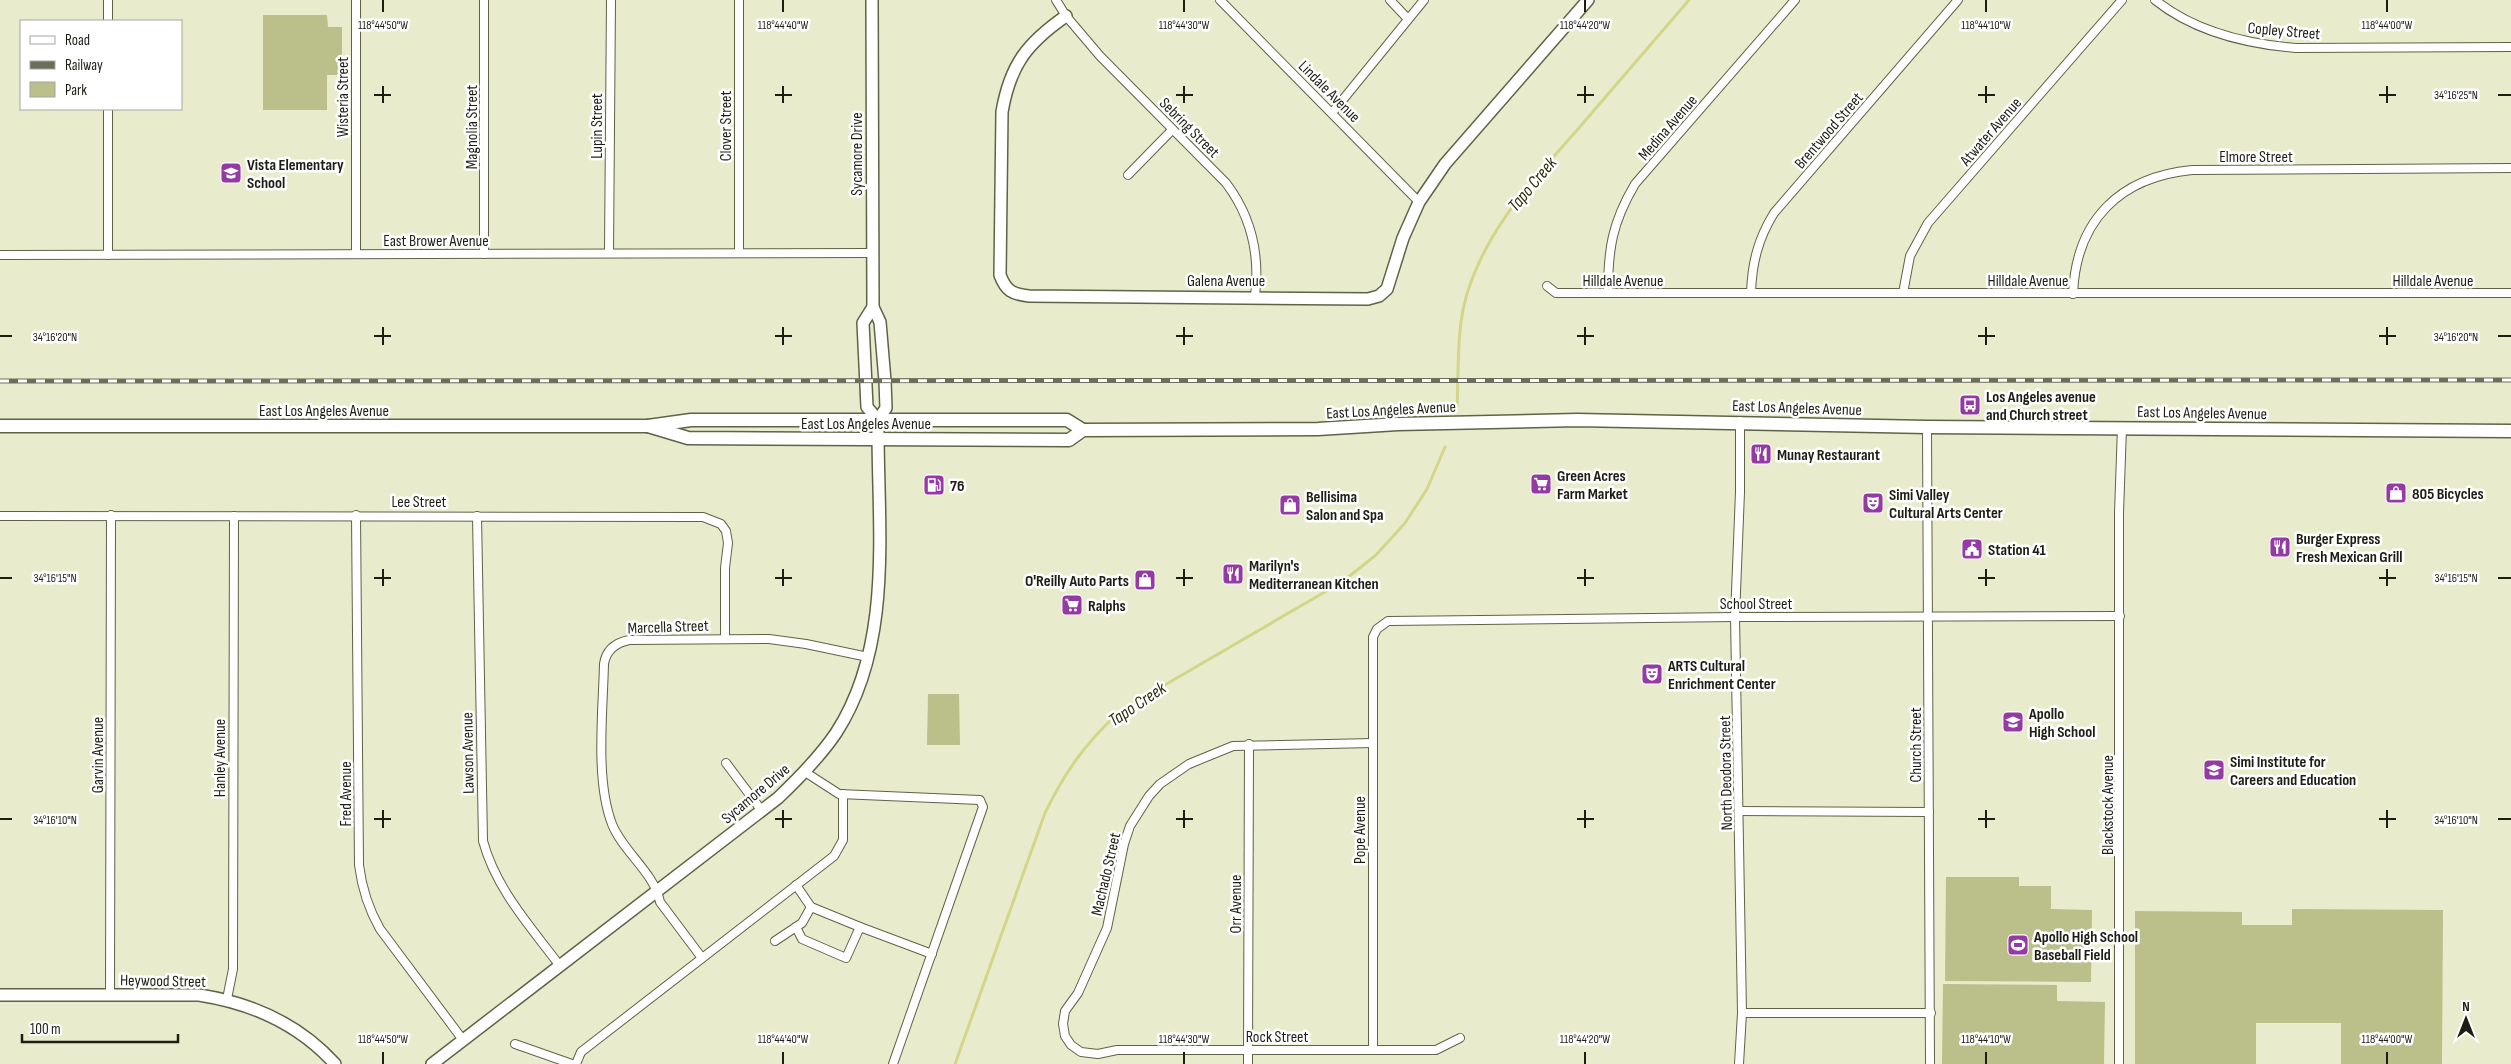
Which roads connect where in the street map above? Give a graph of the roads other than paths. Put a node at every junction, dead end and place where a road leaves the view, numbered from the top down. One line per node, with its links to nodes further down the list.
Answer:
1 (108, 0): 18 (street)
2 (356, 0): 29 (street, Wisteria Street)
3 (484, 0): 30 (street, Magnolia Street)
4 (610, 0): 26 (street, Lupin Street)
5 (739, 0): 27 (street, Clover Street)
6 (872, 0): 28 (main road, Sycamore Drive)
7 (1056, 0): 16 (street, Sebring Street)
8 (1220, 0): 21 (street, Lindale Avenue)
9 (1390, 0): 17 (street)
10 (1424, 0): 17 (street)
11 (1588, 0): 25 (main road, Galena Avenue)
12 (1795, 0): 34 (street, Medina Avenue)
13 (1958, 0): 35 (street, Brentwood Street)
14 (2122, 0): 37 (street, Atwater Avenue)
15 (2155, 0): 19 (street, Copley Street)
16 (1066, 16): 22 (street, Sebring Street); 39 (main road, Galena Avenue)
17 (1408, 19): 21 (street)
18 (108, 20)
19 (2511, 47)
20 (108, 110): 32 (street)
21 (1332, 113): 25 (street, Lindale Avenue)
22 (1172, 130): 24 (street); 39 (street, Sebring Street)
23 (2511, 168): 38 (street, Elmore Street)
24 (1128, 175)
25 (1419, 202): 39 (main road, Galena Avenue)
26 (609, 252): 27 (street, East Brower Avenue); 30 (street, East Brower Avenue)
27 (738, 252): 28 (street, East Brower Avenue)
28 (873, 253): 40 (main road, Sycamore Drive)
29 (356, 254): 30 (street, East Brower Avenue); 32 (street, East Brower Avenue)
30 (484, 254)
31 (0, 255): 32 (street, East Brower Avenue)
32 (108, 255)
33 (1547, 286): 34 (street, Hilldale Avenue)
34 (1608, 293): 35 (street, Hilldale Avenue)
35 (1751, 293): 37 (street, Hilldale Avenue)
36 (2511, 293): 38 (street, Hilldale Avenue)
37 (1903, 294): 38 (street, Hilldale Avenue)
38 (2073, 294)
39 (1255, 296)
40 (873, 307): 41 (main road, Sycamore Drive); 41 (main road, Sycamore Drive)
41 (878, 420): 44 (main road, East Los Angeles Avenue); 47 (main road, East Los Angeles Avenue); 49 (main road, Sycamore Drive)
42 (1740, 422): 45 (main road, East Los Angeles Avenue); 47 (main road, East Los Angeles Avenue); 57 (street, North Deodora Street)
43 (0, 426): 44 (main road, East Los Angeles Avenue)
44 (648, 426): 49 (main road, East Los Angeles Avenue)
45 (1927, 426): 46 (main road, East Los Angeles Avenue); 55 (street, Church Street)
46 (2122, 427): 48 (main road, East Los Angeles Avenue); 56 (street, Blackstock Avenue)
47 (1083, 430): 49 (main road, East Los Angeles Avenue)
48 (2511, 431)
49 (878, 439): 60 (main road, Sycamore Drive)
50 (111, 515): 52 (street, Lee Street); 53 (street, Lee Street); 79 (street, Garvin Avenue)
51 (356, 515): 53 (street, Lee Street); 54 (street, Lee Street); 84 (street, Fred Avenue)
52 (0, 516)
53 (234, 516): 80 (street, Hanley Avenue)
54 (477, 516): 59 (street, Lee Street); 77 (street, Lawson Avenue)
55 (1928, 616): 56 (street, School Street); 57 (street, School Street); 68 (street, Church Street)
56 (2120, 616): 97 (street, Blackstock Avenue)
57 (1735, 617): 58 (street, School Street); 67 (street, North Deodora Street)
58 (1392, 620): 61 (street, Pope Avenue)
59 (724, 638): 60 (street, Marcella Street); 70 (street, Marcella Street)
60 (868, 657): 64 (main road, Sycamore Drive)
61 (1372, 743): 62 (street, Machado Street); 88 (street, Pope Avenue)
62 (1248, 744): 85 (street, Machado Street); 87 (street, Orr Avenue)
63 (726, 764): 66 (street)
64 (806, 772): 65 (street); 66 (main road, Sycamore Drive)
65 (843, 794): 69 (street); 75 (street)
66 (762, 811): 70 (main road, Sycamore Drive)
67 (1740, 811): 68 (street); 81 (street, North Deodora Street)
68 (1929, 812): 82 (street, Church Street)
69 (796, 885): 71 (street); 76 (street)
70 (658, 891): 76 (street, Marcella Street); 77 (main road, Sycamore Drive)
71 (810, 907): 72 (street); 73 (street)
72 (796, 927): 73 (street); 74 (street)
73 (860, 927): 75 (street)
74 (776, 941)
75 (932, 954): 93 (street)
76 (702, 958): 92 (street)
77 (560, 966): 84 (main road, Sycamore Drive)
78 (0, 995): 79 (main road, Heywood Street)
79 (110, 996): 80 (main road, Heywood Street)
80 (227, 999): 89 (main road, Heywood Street)
81 (1742, 1013): 82 (street); 95 (street, North Deodora Street)
82 (1931, 1013): 96 (street, Church Street)
83 (1460, 1038): 88 (street, Rock Street)
84 (462, 1040): 90 (main road, Sycamore Drive)
85 (1068, 1040): 87 (street, Rock Street)
86 (515, 1044): 91 (street)
87 (1248, 1050): 88 (street, Rock Street); 94 (street, Orr Avenue)
88 (1373, 1050)
89 (335, 1064)
90 (432, 1064)
91 (572, 1064)
92 (576, 1064)
93 (894, 1064)
94 (1248, 1064)
95 (1739, 1064)
96 (1930, 1064)
97 (2119, 1064)

